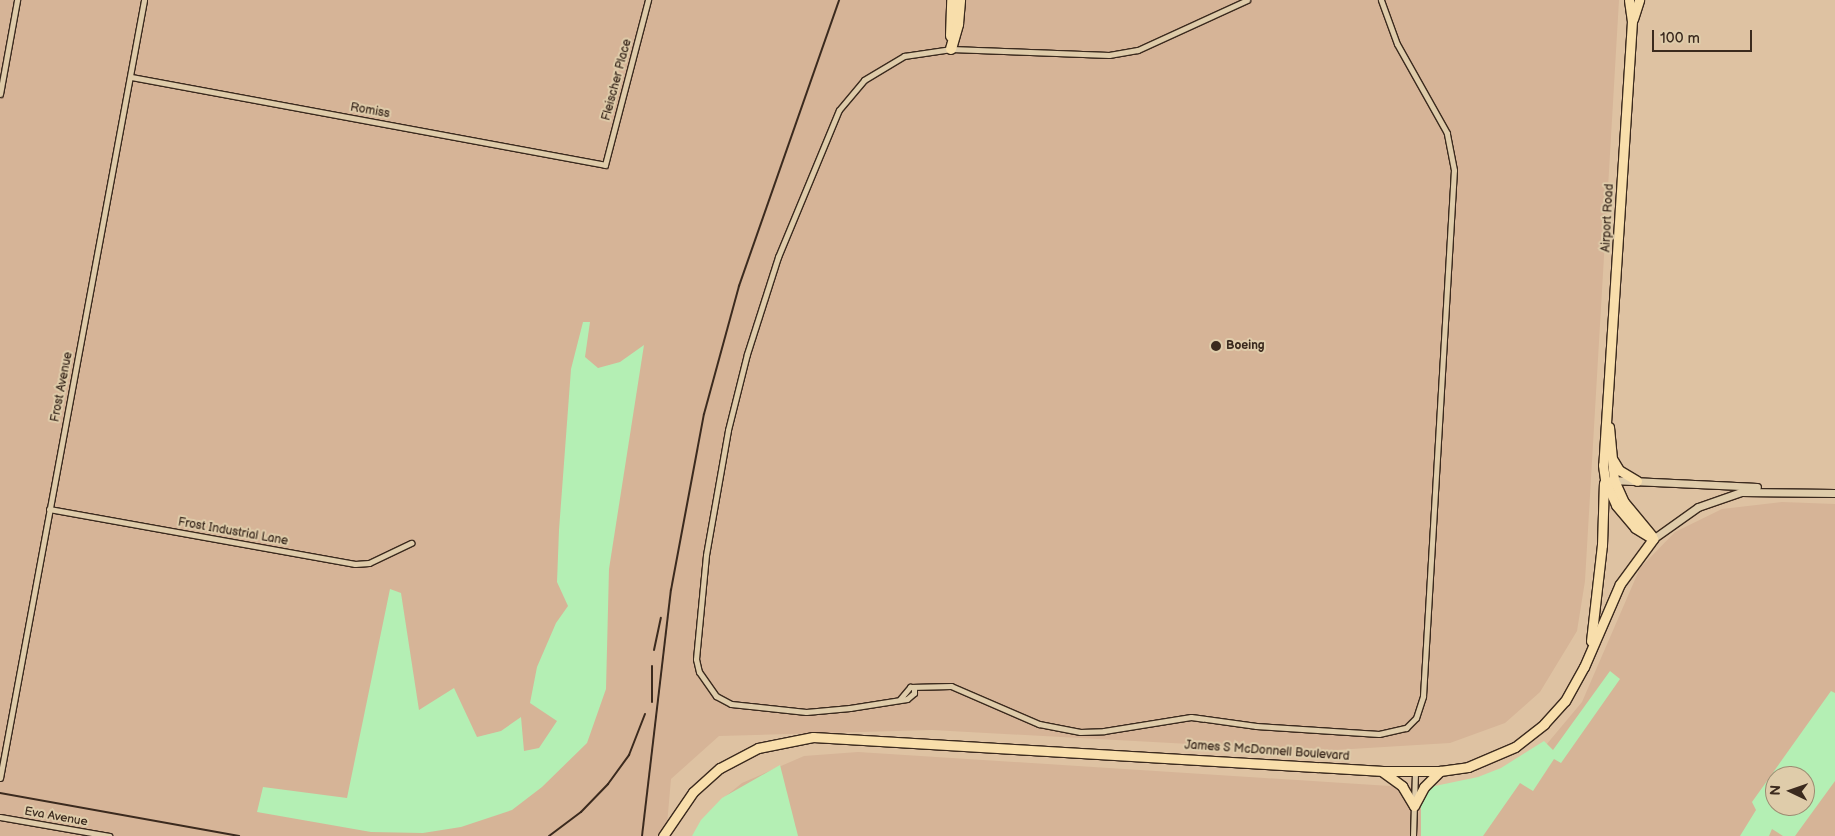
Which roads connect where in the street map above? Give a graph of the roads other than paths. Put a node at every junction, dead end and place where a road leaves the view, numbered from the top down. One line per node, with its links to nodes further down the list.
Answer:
1 (17, 0): 13 (street)
2 (144, 0): 12 (street, Frost Avenue)
3 (648, 0): 14 (street, Fleischer Place)
4 (952, 0): 11 (highway)
5 (960, 0): 11 (highway)
6 (1247, 0): 11 (street)
7 (1381, 0): 11 (street)
8 (1629, 0): 10 (main road, Airport Road)
9 (1639, 0): 10 (main road, Airport Road)
10 (1632, 22): 15 (main road, Airport Road)
11 (951, 49)
12 (131, 77): 14 (street, Romiss); 21 (street, Frost Avenue)
13 (0, 94)
14 (605, 165)
15 (1608, 416): 16 (main road, Airport Road); 17 (main road, Airport Road)
16 (1612, 457): 17 (main road, Airport Road); 18 (main road)
17 (1609, 480): 18 (street, James S McDonnell Boulevard); 22 (main road, Airport Road); 24 (main road, Airport Road)
18 (1637, 481): 19 (street, James S McDonnell Boulevard)
19 (1775, 490): 20 (street, James S McDonnell Boulevard); 22 (street, James S McDonnell Boulevard)
20 (1835, 493)
21 (49, 509): 23 (street, Frost Industrial Lane); 28 (street, Frost Avenue)
22 (1653, 539): 24 (main road, James S McDonnell Boulevard)
23 (411, 543)
24 (1587, 660): 26 (main road, James S McDonnell Boulevard)
25 (1383, 771): 27 (main road, James S McDonnell Boulevard); 29 (main road); 31 (main road, James S McDonnell Boulevard)
26 (1440, 772): 27 (main road, James S McDonnell Boulevard); 29 (main road)
27 (1415, 773): 29 (street)
28 (0, 777)
29 (1414, 806): 35 (street)
30 (0, 817): 32 (street, Eva Avenue)
31 (670, 824): 33 (main road, James S McDonnell Boulevard); 34 (street)
32 (109, 836)
33 (663, 836)
34 (669, 836)
35 (1413, 836)

